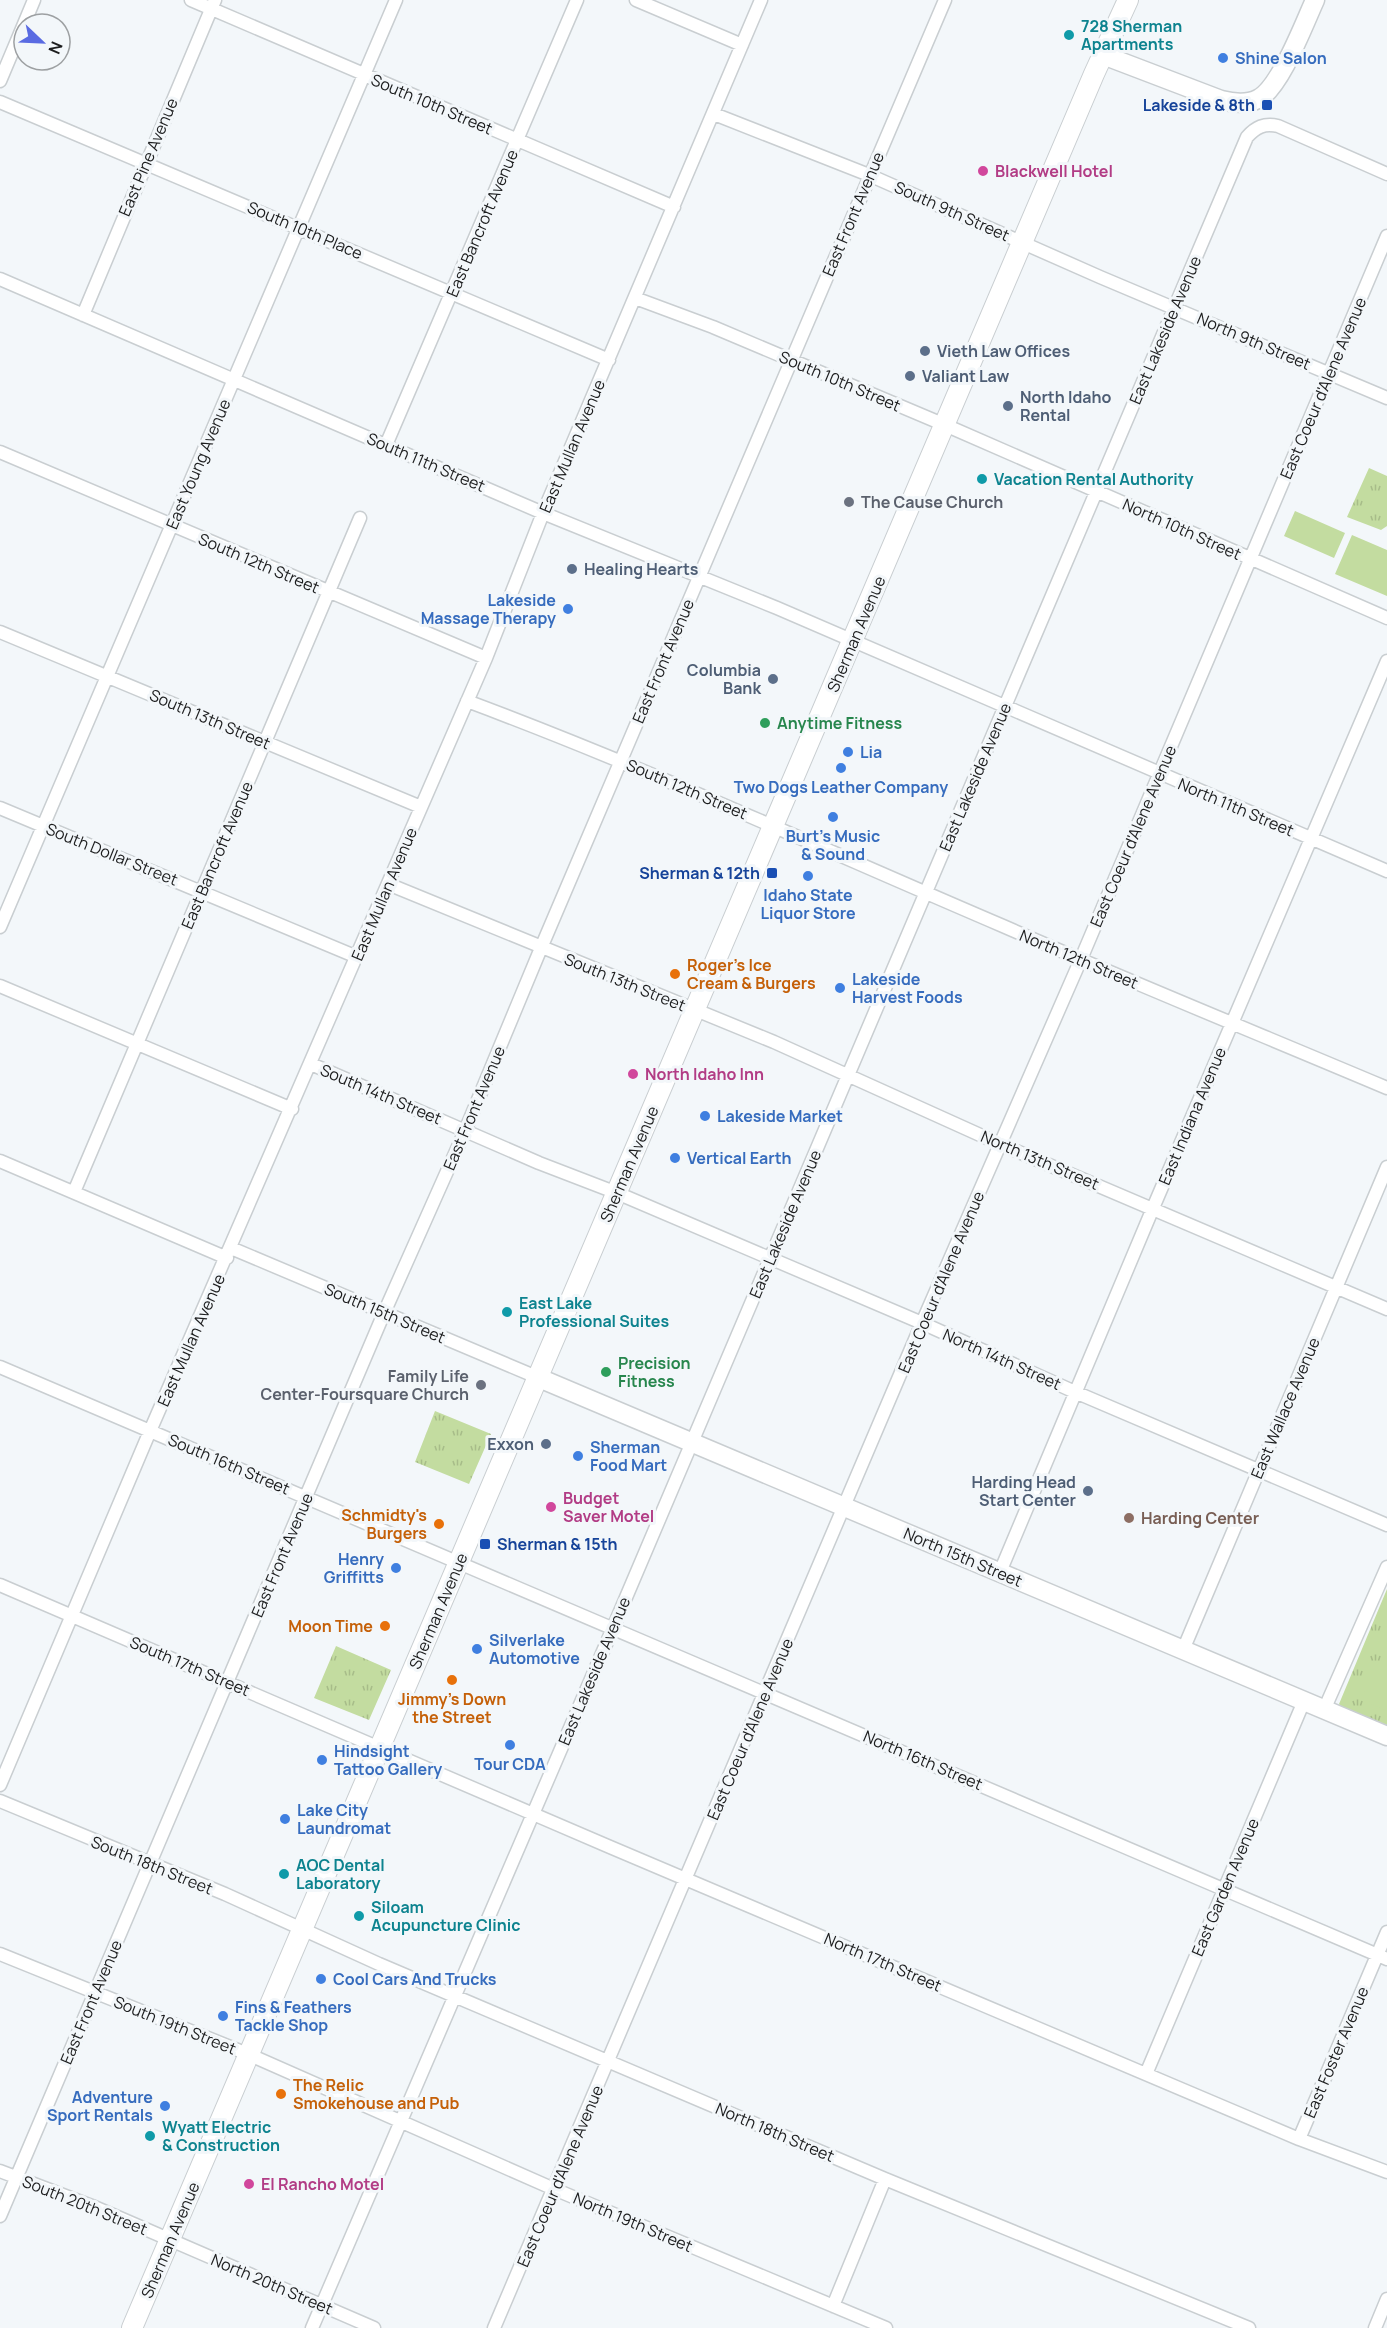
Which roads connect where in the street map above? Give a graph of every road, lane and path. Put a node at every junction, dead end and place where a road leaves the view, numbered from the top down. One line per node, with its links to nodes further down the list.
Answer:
1 (191, 0): 9 (street, South 10th Street)
2 (396, 0): 13 (street, East Young Avenue)
3 (577, 0): 17 (street, East Bancroft Avenue)
4 (636, 0): 10 (street)
5 (761, 0): 10 (street, East Mullan Avenue)
6 (945, 0): 20 (street, East Front Avenue)
7 (1128, 0): 12 (main road, Sherman Avenue)
8 (1315, 0): 12 (main road)
9 (213, 4): 13 (street, South 10th Street); 18 (street, East Pine Avenue)
10 (742, 45): 16 (street, East Mullan Avenue)
11 (12, 52): 14 (street)
12 (1103, 55): 24 (main road, Sherman Avenue)
13 (364, 75): 17 (street, South 10th Street); 22 (street, East Young Avenue)
14 (0, 81)
15 (0, 102): 18 (street, South 10th Place)
16 (714, 114): 20 (street, South 9th Street); 21 (street, East Mullan Avenue)
17 (517, 140): 21 (street, South 10th Street); 26 (street, East Bancroft Avenue)
18 (146, 162): 22 (street, South 10th Place); 29 (street, East Pine Avenue)
19 (1387, 174): 28 (street, East Lakeside Avenue)
20 (869, 175): 24 (street, South 9th Street); 31 (street, East Front Avenue)
21 (674, 207): 27 (street, East Mullan Avenue)
22 (299, 228): 26 (street, South 10th Place); 33 (street, East Young Avenue)
23 (1387, 236): 32 (street, East Coeur d'Alene Avenue)
24 (1023, 242): 28 (street, North 9th Street); 35 (main road, Sherman Avenue)
25 (0, 279): 29 (street, South 11th Street)
26 (452, 294): 30 (street, South 10th Place); 36 (street, East Bancroft Avenue)
27 (635, 298): 30 (street, East Mullan Avenue); 31 (street, South 10th Street)
28 (1174, 308): 32 (street, North 9th Street); 38 (street, East Lakeside Avenue)
29 (83, 315): 33 (street, South 11th Street)
30 (609, 360): 39 (street, East Mullan Avenue)
31 (793, 361): 35 (street, South 10th Street); 43 (street, East Front Avenue)
32 (1329, 373): 34 (street, North 9th Street); 42 (street, East Coeur d'Alene Avenue)
33 (234, 380): 36 (street, South 11th Street); 41 (street, East Young Avenue)
34 (1387, 398)
35 (945, 425): 38 (street, North 10th Street); 47 (main road, Sherman Avenue)
36 (386, 445): 39 (street, South 11th Street)
37 (0, 452): 41 (street, South 12th Street)
38 (1097, 491): 42 (street, North 10th Street); 52 (street, East Lakeside Avenue)
39 (543, 513): 43 (street, South 11th Street); 48 (street, East Mullan Avenue)
40 (360, 518): 44 (street, East Bancroft Avenue)
41 (172, 526): 44 (street, South 12th Street); 50 (street, East Young Avenue)
42 (1251, 559): 45 (street, North 10th Street); 55 (street, East Coeur d'Alene Avenue)
43 (699, 575): 47 (street, South 11th Street); 54 (street, East Front Avenue)
44 (328, 592): 48 (street, South 12th Street); 53 (street, East Bancroft Avenue)
45 (1387, 618)
46 (0, 632): 50 (street, South 13th Street)
47 (854, 641): 52 (street, North 11th Street); 58 (main road, Sherman Avenue)
48 (486, 658): 51 (street, East Mullan Avenue)
49 (1387, 661): 60 (street, East Indiana Avenue)
50 (108, 675): 53 (street, South 13th Street); 59 (street, East Young Avenue)
51 (467, 701): 54 (street, South 12th Street); 56 (street, East Mullan Avenue)
52 (1006, 707): 55 (street, North 11th Street); 64 (street, East Lakeside Avenue)
53 (264, 743): 56 (street, South 13th Street); 63 (street, East Bancroft Avenue)
54 (621, 762): 58 (street, South 12th Street); 66 (street, East Front Avenue)
55 (1159, 774): 60 (street, North 11th Street); 68 (street, East Coeur d'Alene Avenue)
56 (421, 807): 62 (street, East Mullan Avenue)
57 (0, 808): 59 (street, South Dollar Street)
58 (773, 825): 64 (street, North 12th Street); 70 (main road, Sherman Avenue)
59 (43, 826): 63 (street, South Dollar Street); 65 (street, East Young Avenue)
60 (1312, 839): 61 (street, North 11th Street); 71 (street, East Indiana Avenue)
61 (1387, 871)
62 (388, 884): 66 (street, South 13th Street); 67 (street, East Mullan Avenue)
63 (202, 891): 67 (street, South Dollar Street); 72 (street, East Bancroft Avenue)
64 (926, 892): 68 (street, North 12th Street); 74 (street, East Lakeside Avenue)
65 (0, 927)
66 (541, 948): 70 (street, South 13th Street); 77 (street, East Front Avenue)
67 (357, 957): 73 (street, East Mullan Avenue)
68 (1081, 959): 71 (street, North 12th Street); 78 (street, East Coeur d'Alene Avenue)
69 (0, 986): 72 (street)
70 (695, 1010): 74 (street, North 13th Street); 82 (main road, Sherman Avenue)
71 (1233, 1023): 75 (street, North 12th Street); 83 (street, East Indiana Avenue)
72 (137, 1043): 76 (street); 81 (street, East Bancroft Avenue)
73 (311, 1064): 76 (street, East Mullan Avenue); 77 (street, South 14th Street)
74 (848, 1075): 78 (street, North 13th Street); 85 (street, East Lakeside Avenue)
75 (1387, 1089)
76 (292, 1109): 84 (street, East Mullan Avenue)
77 (465, 1131): 82 (street, South 14th Street); 88 (street, East Front Avenue)
78 (1000, 1144): 83 (street, North 13th Street); 89 (street, East Coeur d'Alene Avenue)
79 (0, 1161): 81 (street, South 15th Street)
80 (1387, 1167): 86 (street, East Wallace Avenue)
81 (74, 1192): 84 (street, South 15th Street)
82 (616, 1193): 85 (street, North 14th Street); 91 (main road, Sherman Avenue)
83 (1153, 1208): 86 (street, North 13th Street); 92 (street, East Indiana Avenue)
84 (229, 1253): 88 (street, South 15th Street); 93 (street, East Mullan Avenue)
85 (770, 1259): 89 (street, North 14th Street); 94 (street, East Lakeside Avenue)
86 (1336, 1287): 87 (street, North 13th Street); 95 (street, East Wallace Avenue)
87 (1387, 1309)
88 (384, 1313): 91 (street, South 15th Street); 96 (street, East Front Avenue)
89 (922, 1323): 92 (street, North 14th Street); 97 (street, East Coeur d'Alene Avenue)
90 (0, 1367): 93 (street, South 16th Street)
91 (539, 1378): 94 (main road, North 15th Street); 99 (main road, Sherman Avenue)
92 (1075, 1392): 95 (street, North 14th Street); 101 (street, East Indiana Avenue)
93 (150, 1431): 96 (street, South 16th Street); 103 (street, East Mullan Avenue)
94 (691, 1442): 97 (main road, North 15th Street); 104 (street, East Lakeside Avenue)
95 (1259, 1470): 98 (street, North 14th Street); 105 (street, East Wallace Avenue)
96 (306, 1497): 99 (street, South 16th Street); 106 (street, East Front Avenue)
97 (844, 1508): 101 (main road, North 15th Street); 107 (street, East Coeur d'Alene Avenue)
98 (1387, 1525)
99 (459, 1562): 104 (street, North 16th Street); 111 (main road, Sherman Avenue)
100 (1387, 1567): 109 (street)
101 (1000, 1572): 105 (main road, North 15th Street)
102 (0, 1585): 103 (street, South 17th Street)
103 (72, 1616): 106 (street, South 17th Street); 112 (street, East Mullan Avenue)
104 (613, 1628): 107 (street, North 16th Street); 114 (street, East Lakeside Avenue)
105 (1183, 1650): 108 (main road, North 15th Street)
106 (228, 1682): 111 (street, South 17th Street); 115 (street, East Front Avenue)
107 (766, 1693): 116 (street, East Coeur d'Alene Avenue); 117 (street, North 16th Street)
108 (1304, 1701): 109 (main road, North 15th Street); 117 (street, East Garden Avenue)
109 (1324, 1710): 110 (main road, North 15th Street)
110 (1387, 1736)
111 (381, 1747): 114 (street, North 17th Street); 118 (main road, Sherman Avenue)
112 (0, 1785)
113 (0, 1801): 115 (street, South 18th Street)
114 (533, 1813): 116 (street, North 17th Street); 123 (street, East Lakeside Avenue)
115 (150, 1863): 118 (street, South 18th Street); 122 (street, East Front Avenue)
116 (686, 1879): 125 (street, East Coeur d'Alene Avenue); 126 (street, North 17th Street)
117 (1224, 1889): 121 (street, North 16th Street); 126 (street, East Garden Avenue)
118 (303, 1928): 123 (street, North 18th Street); 124 (main road, Sherman Avenue)
119 (1387, 1932): 121 (street, East Foster Avenue)
120 (0, 1954): 122 (street, South 19th Street)
121 (1382, 1957): 128 (street, East Foster Avenue)
122 (94, 1993): 124 (street, South 19th Street); 131 (street, East Front Avenue)
123 (454, 1996): 125 (street, North 18th Street); 127 (street, East Lakeside Avenue)
124 (250, 2055): 127 (street, North 19th Street); 135 (main road, Sherman Avenue)
125 (609, 2062): 132 (street, North 18th Street); 133 (street, East Coeur d'Alene Avenue)
126 (1146, 2074): 128 (street, North 17th Street)
127 (402, 2123): 133 (street, North 19th Street); 137 (street, East Lakeside Avenue)
128 (1299, 2139): 130 (street, North 17th Street)
129 (0, 2171): 131 (street, South 20th Street)
130 (1387, 2172)
131 (16, 2178): 134 (street, East Front Avenue); 135 (street, South 20th Street)
132 (885, 2179): 138 (street); 144 (street, North 18th Street)
133 (554, 2189): 138 (street, North 19th Street); 142 (street, East Coeur d'Alene Avenue)
134 (0, 2216)
135 (170, 2239): 137 (street, North 20th Street); 139 (main road, Sherman Avenue)
136 (1387, 2299): 145 (street)
137 (321, 2306): 140 (street, East Lakeside Avenue); 141 (street, North 20th Street)
138 (833, 2306): 143 (street, North 19th Street)
139 (132, 2328)
140 (312, 2328)
141 (374, 2328)
142 (495, 2328)
143 (886, 2328)
144 (1249, 2328)
145 (1375, 2328)

